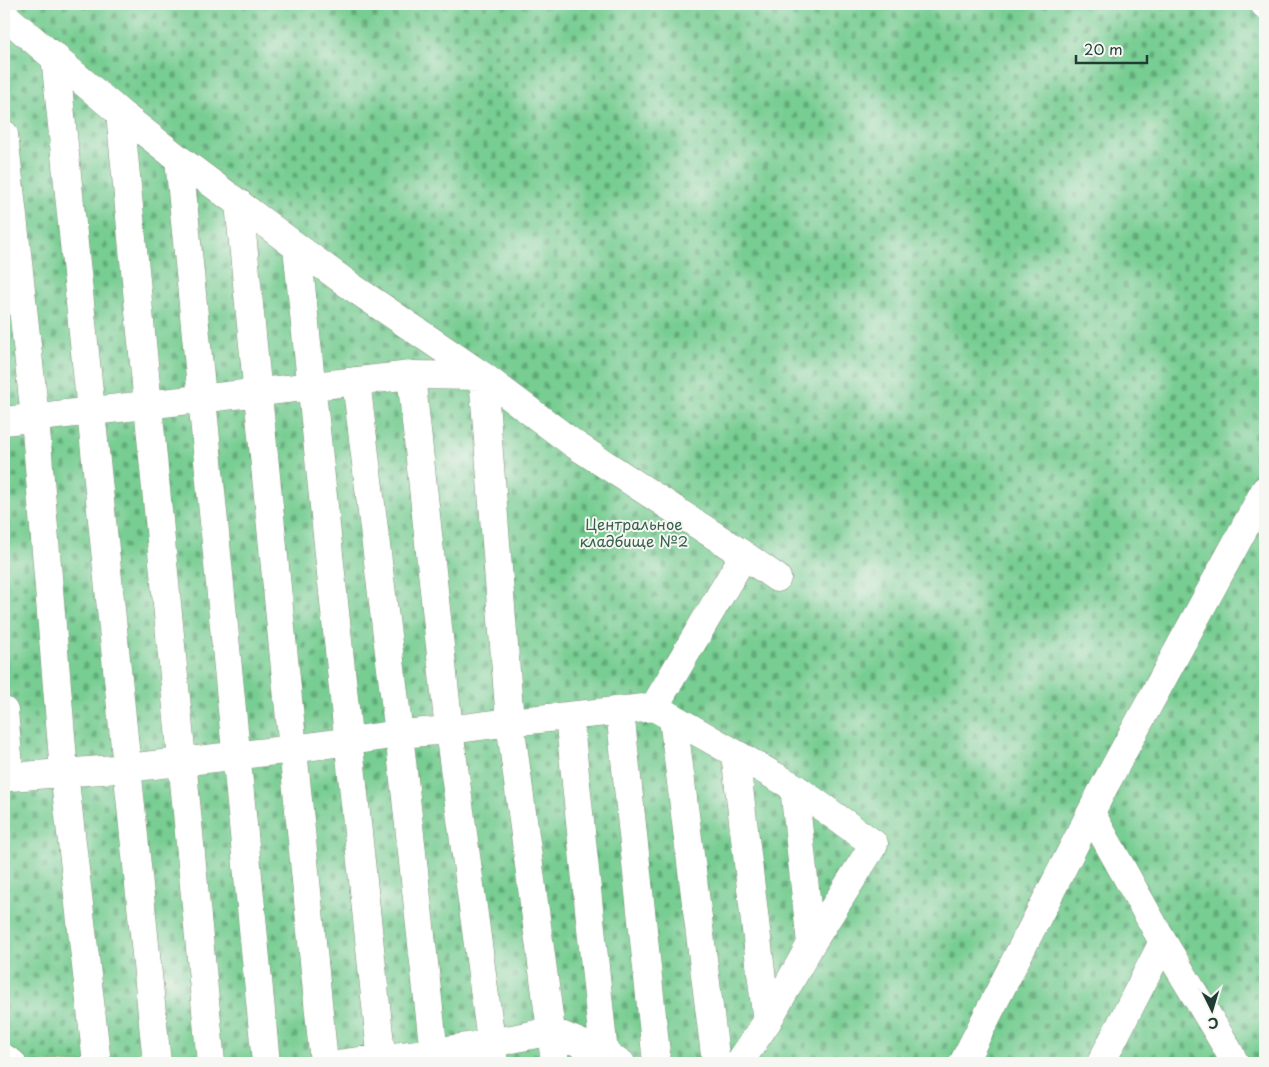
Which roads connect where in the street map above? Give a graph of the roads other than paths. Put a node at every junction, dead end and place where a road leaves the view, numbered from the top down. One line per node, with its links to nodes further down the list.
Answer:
1 (4, 14): 2 (street)
2 (55, 56): 3 (street); 15 (street)
3 (120, 113): 5 (street); 14 (street)
4 (4, 134): 16 (street)
5 (179, 159): 6 (street); 13 (street)
6 (239, 203): 7 (street); 12 (street)
7 (296, 247): 9 (street); 11 (street)
8 (410, 375): 9 (street); 10 (street); 26 (street)
9 (483, 376): 19 (street); 25 (street)
10 (356, 381): 11 (street); 27 (street)
11 (311, 386): 12 (street); 28 (street)
12 (258, 392): 13 (street); 29 (street)
13 (202, 399): 14 (street); 30 (street)
14 (148, 405): 15 (street); 32 (street)
15 (91, 411): 16 (street); 33 (street)
16 (35, 418): 17 (street); 34 (street)
17 (4, 421)
18 (1265, 490): 37 (street)
19 (744, 555): 20 (street); 23 (street)
20 (777, 578)
21 (4, 711): 35 (street)
22 (620, 711): 23 (street); 24 (street); 56 (street)
23 (663, 713): 31 (street); 57 (street)
24 (569, 716): 25 (street); 46 (street)
25 (510, 722): 26 (street); 41 (street)
26 (449, 730): 27 (street); 42 (street)
27 (399, 734): 28 (street); 44 (street)
28 (348, 741): 29 (street); 47 (street)
29 (293, 749): 30 (street); 53 (street)
30 (236, 754): 32 (street); 52 (street)
31 (735, 754): 36 (street); 40 (street)
32 (182, 761): 33 (street); 51 (street)
33 (127, 768): 34 (street); 50 (street)
34 (64, 772): 35 (street); 49 (street)
35 (7, 775)
36 (794, 787): 39 (street); 39 (street)
37 (1091, 813): 38 (street); 59 (street)
38 (1163, 942): 45 (street); 60 (street)
39 (811, 944): 40 (street)
40 (767, 1022): 58 (street)
41 (551, 1031): 42 (street); 46 (street); 55 (street)
42 (493, 1053): 44 (street)
43 (4, 1058): 48 (street)
44 (435, 1058): 47 (street)
45 (1226, 1058)
46 (610, 1060)
47 (382, 1061): 54 (street)
48 (12, 1063)
49 (97, 1063)
50 (157, 1063)
51 (211, 1063)
52 (266, 1063)
53 (324, 1063)
54 (346, 1063)
55 (555, 1063)
56 (656, 1063)
57 (716, 1063)
58 (739, 1063)
59 (963, 1063)
60 (1101, 1063)

